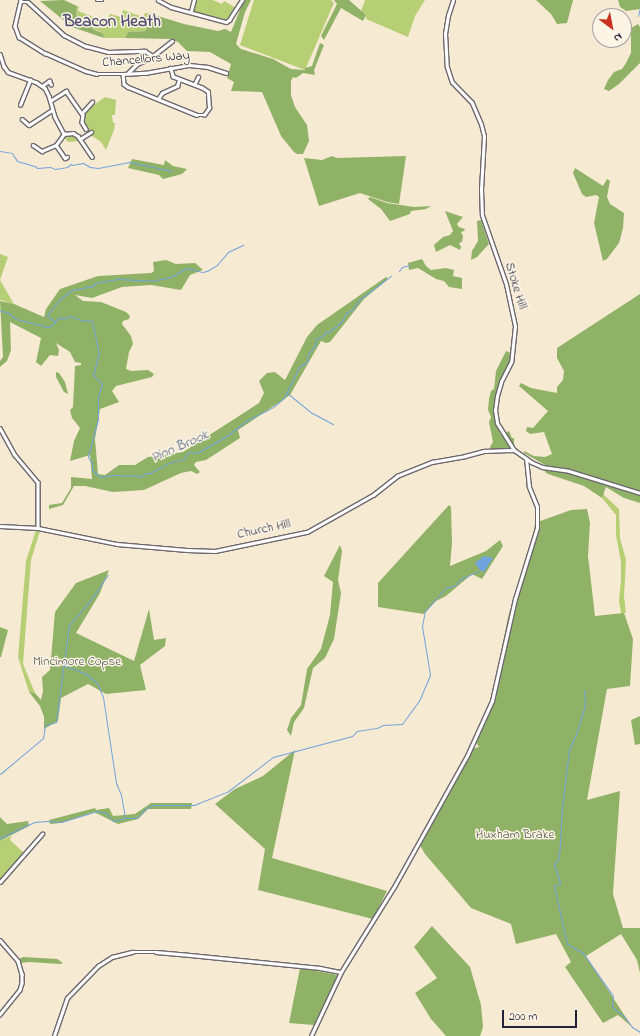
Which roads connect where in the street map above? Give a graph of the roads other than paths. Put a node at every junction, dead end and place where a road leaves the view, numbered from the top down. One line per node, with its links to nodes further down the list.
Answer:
1 (97, 0): 2 (street)
2 (102, 0)
3 (158, 0): 8 (street)
4 (194, 0): 8 (street)
5 (242, 0): 8 (street)
6 (454, 0): 50 (street, Stoke Hill)
7 (21, 1): 11 (street); 15 (street, Chancellors Way)
8 (190, 11)
9 (172, 41): 11 (street)
10 (0, 54): 19 (street)
11 (153, 56): 12 (street)
12 (135, 66): 14 (street); 16 (street)
13 (170, 68): 14 (street, Chancellors Way); 17 (street, Chancellors Way); 20 (street)
14 (137, 73): 16 (street, Chancellors Way)
15 (123, 74): 16 (street, Chancellors Way); 26 (street)
16 (128, 74)
17 (226, 74)
18 (198, 78): 22 (street)
19 (30, 80): 23 (street); 27 (street)
20 (179, 80): 22 (street); 26 (street)
21 (51, 84): 23 (street)
22 (194, 85): 26 (street)
23 (42, 86): 28 (street)
24 (69, 88): 25 (street)
25 (66, 90): 28 (street); 33 (street)
26 (158, 99)
27 (21, 100): 29 (street); 31 (street)
28 (50, 101): 32 (street)
29 (26, 102)
30 (92, 102): 33 (street)
31 (20, 105)
32 (52, 110): 35 (street); 39 (street)
33 (82, 113): 37 (street)
34 (22, 119): 35 (street)
35 (29, 125): 36 (street)
36 (29, 129)
37 (86, 129)
38 (91, 132): 40 (street)
39 (64, 134): 40 (street); 42 (street)
40 (80, 139): 44 (street)
41 (33, 145): 45 (street)
42 (56, 145): 45 (street); 48 (street)
43 (90, 146): 44 (street)
44 (86, 148): 47 (street)
45 (42, 151): 46 (street)
46 (41, 156)
47 (92, 157)
48 (61, 161)
49 (0, 428): 56 (street)
50 (514, 450): 51 (street, Stoke Hill); 56 (street, Church Hill)
51 (526, 458): 52 (street, Stoke Hill); 53 (street)
52 (531, 462): 53 (street); 54 (street, Stoke Hill)
53 (528, 465): 60 (street)
54 (640, 493)
55 (0, 526): 56 (street, Church Hill)
56 (38, 528)
57 (42, 834): 58 (street)
58 (0, 882)
59 (0, 940): 61 (street)
60 (341, 972): 62 (street); 63 (street)
61 (0, 1016)
62 (54, 1036)
63 (311, 1036)

